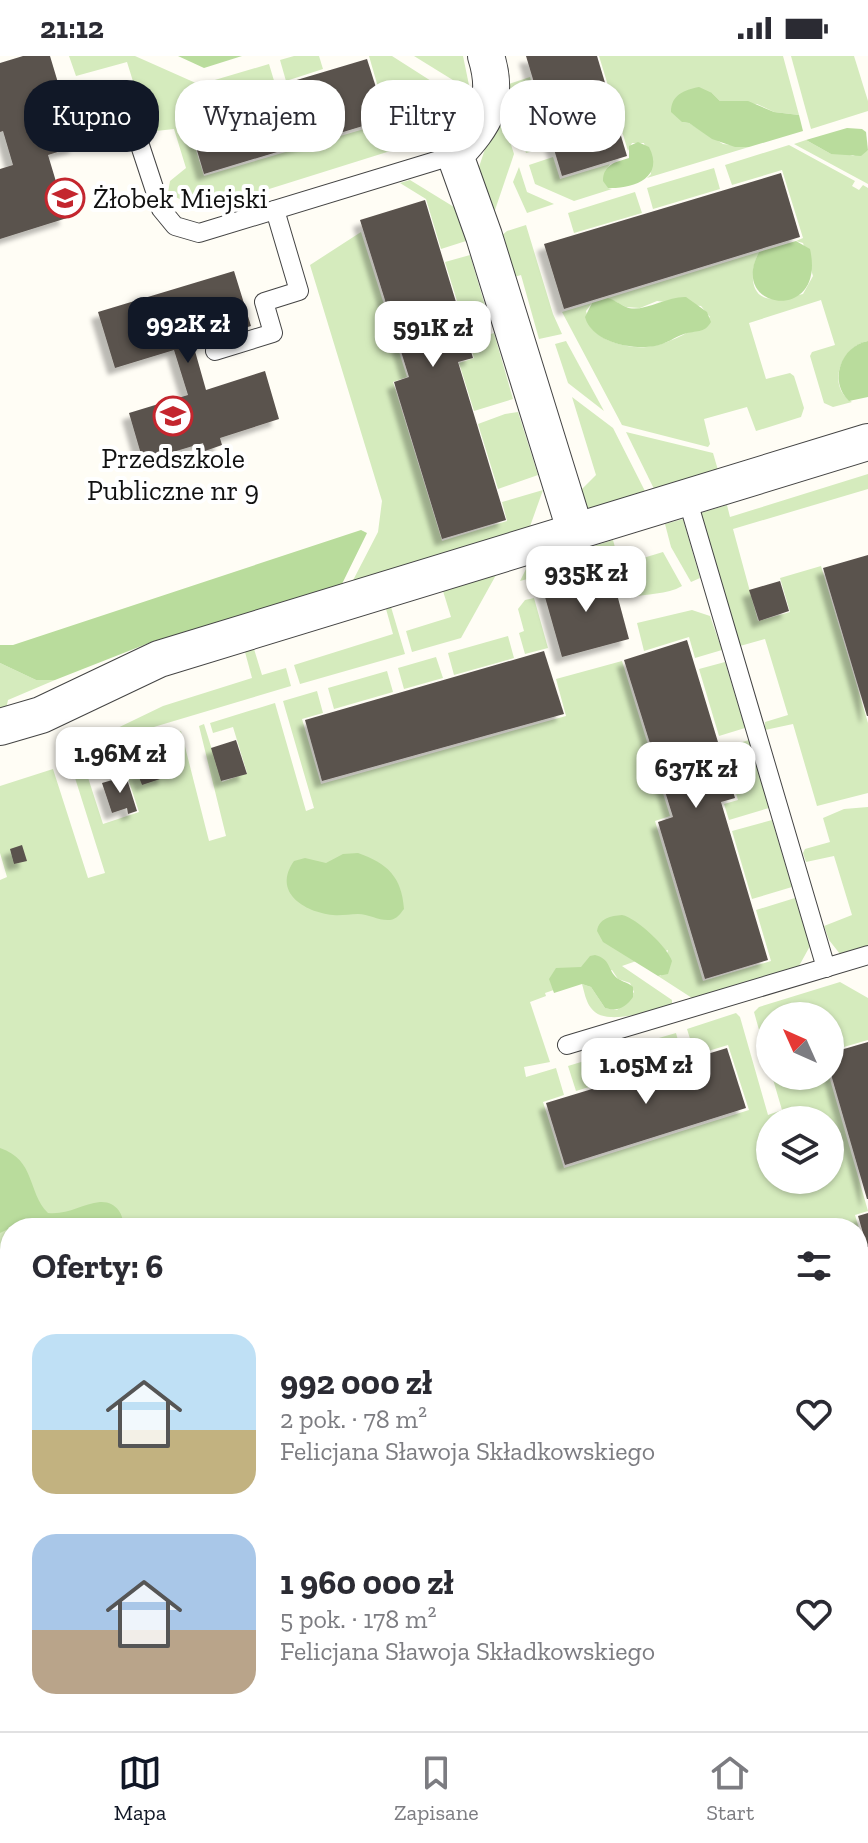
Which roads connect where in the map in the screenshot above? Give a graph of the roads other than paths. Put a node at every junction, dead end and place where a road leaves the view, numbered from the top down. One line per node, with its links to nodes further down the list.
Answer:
1 (486, 56): 3 (street)
2 (142, 152): 4 (lane)
3 (455, 155): 4 (lane); 8 (street)
4 (275, 210): 5 (lane)
5 (215, 351)
6 (868, 442): 7 (street)
7 (687, 498): 8 (street); 11 (lane)
8 (576, 533): 9 (street)
9 (0, 727)
10 (868, 955): 11 (lane)
11 (826, 968): 12 (lane)
12 (567, 1045)

